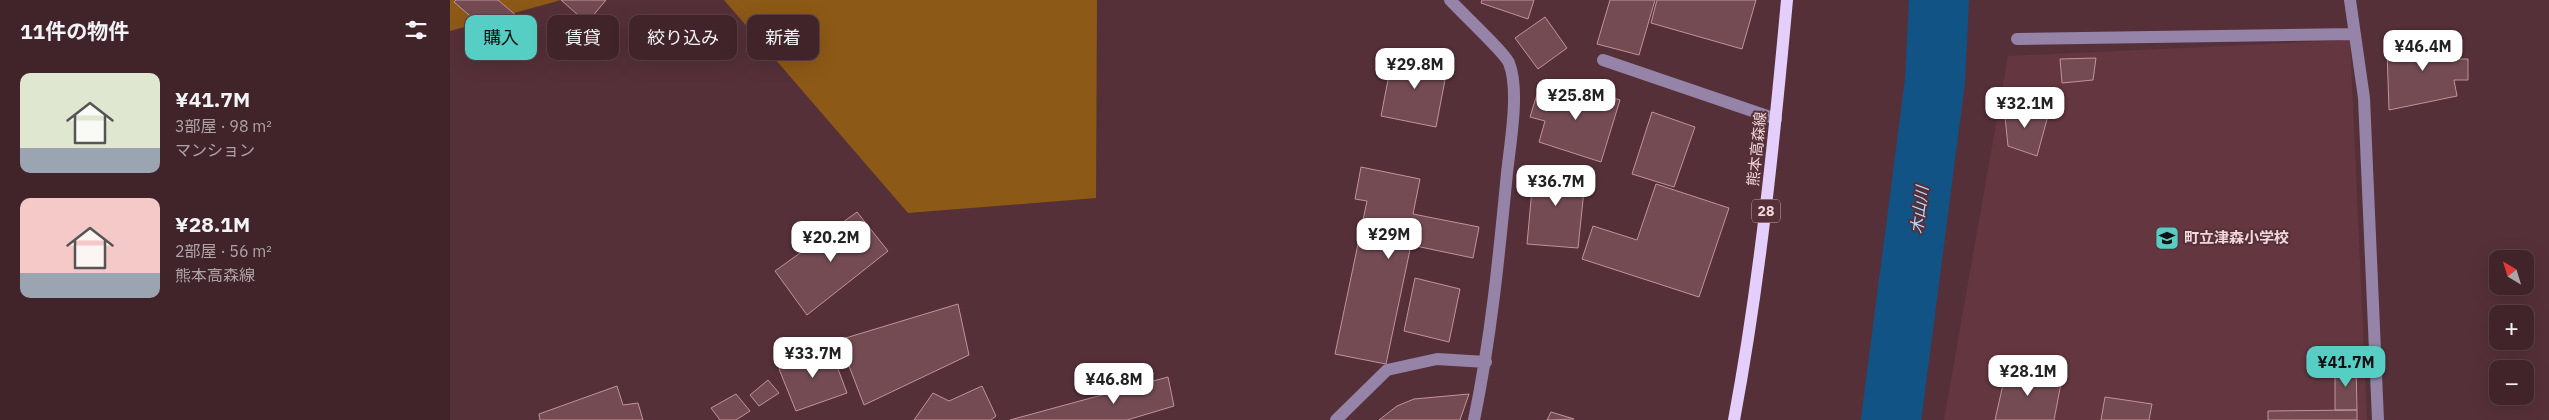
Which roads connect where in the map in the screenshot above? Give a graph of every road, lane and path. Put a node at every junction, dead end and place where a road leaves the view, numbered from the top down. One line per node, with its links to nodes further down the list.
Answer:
1 (1450, 0): 8 (street)
2 (1787, 0): 7 (main road, 熊本高森線 / 28)
3 (2350, 0): 4 (street)
4 (2355, 34): 5 (street); 12 (street)
5 (2017, 39)
6 (1603, 60): 7 (street)
7 (1776, 119): 11 (main road, 熊本高森線 / 28)
8 (1486, 362): 9 (street); 10 (street)
9 (1336, 420)
10 (1474, 420)
11 (1734, 420)
12 (2378, 420)

